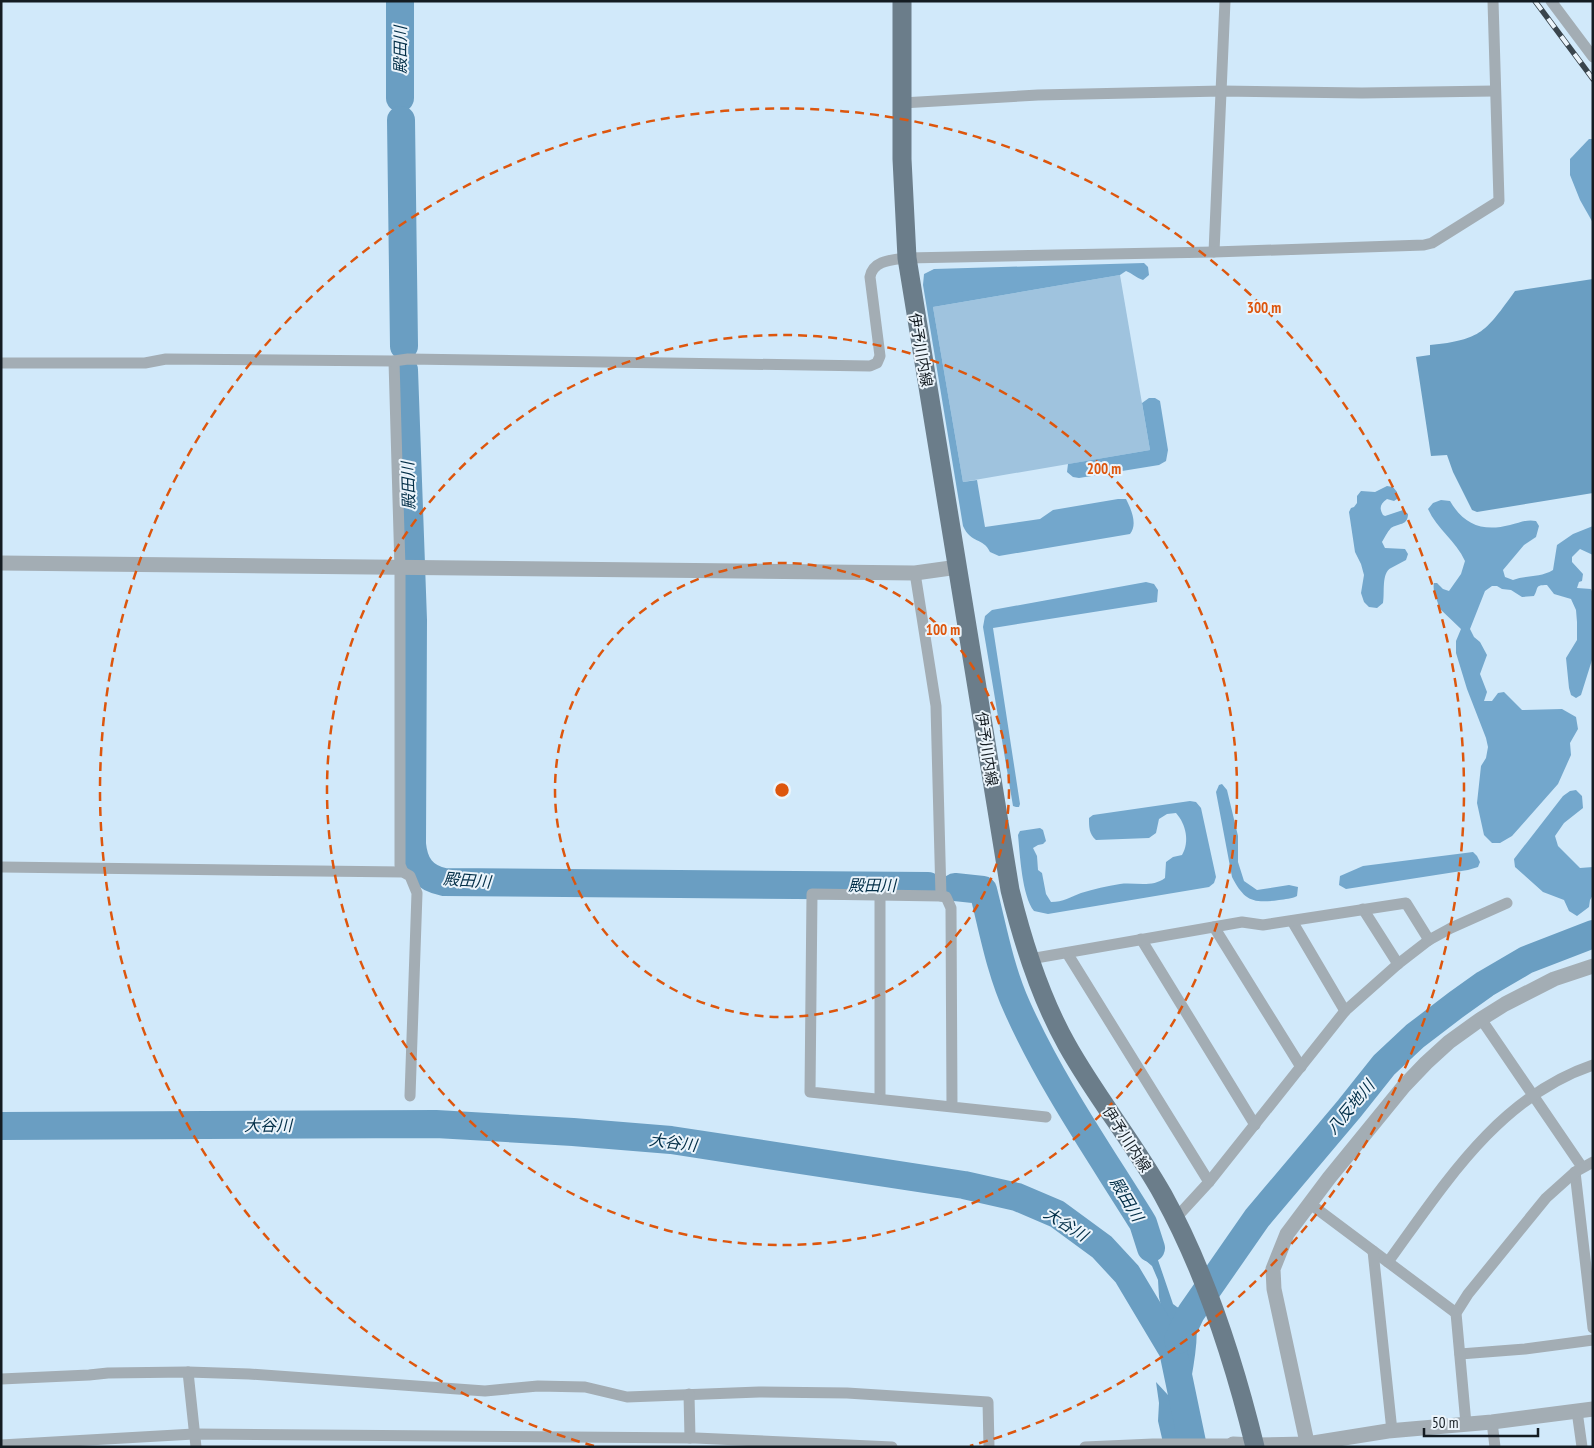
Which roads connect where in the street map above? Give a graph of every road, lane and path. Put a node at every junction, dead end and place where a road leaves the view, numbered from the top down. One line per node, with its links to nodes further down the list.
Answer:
1 (902, 1): 8 (main road, 伊予川内線)
2 (1225, 1): 7 (street)
3 (1493, 1): 6 (street)
4 (1551, 1): 5 (street)
5 (1593, 58)
6 (1494, 90): 7 (street); 9 (street)
7 (1222, 91): 8 (street); 9 (street)
8 (902, 103): 10 (main road, 伊予川内線)
9 (1214, 252): 10 (street)
10 (907, 258): 11 (street); 14 (main road, 伊予川内線)
11 (394, 361): 12 (street); 15 (street)
12 (1, 363)
13 (1, 563): 15 (street)
14 (958, 567): 16 (street); 28 (main road, 伊予川内線)
15 (400, 568): 16 (street); 18 (street)
16 (915, 573): 20 (street)
17 (1, 867): 18 (street)
18 (404, 872): 35 (street)
19 (880, 895): 20 (street); 37 (street); 37 (street)
20 (941, 896): 38 (street)
21 (1507, 903): 26 (street)
22 (1363, 909): 23 (street); 26 (street); 29 (street)
23 (1292, 921): 24 (street); 31 (street)
24 (1214, 927): 25 (street); 34 (street)
25 (1141, 939): 27 (street); 40 (street)
26 (1429, 940): 29 (street)
27 (1068, 953): 28 (street); 43 (street)
28 (1030, 959): 45 (main road, 伊予川内線)
29 (1398, 964): 31 (street)
30 (1593, 966): 32 (street)
31 (1345, 1011): 34 (street)
32 (1481, 1019): 36 (street); 44 (street)
33 (1593, 1064): 36 (street)
34 (1301, 1067): 40 (street)
35 (410, 1096)
36 (1532, 1096): 42 (street); 47 (street)
37 (880, 1100): 38 (street)
38 (952, 1107): 39 (street)
39 (1046, 1117)
40 (1255, 1125): 43 (street)
41 (1593, 1162): 42 (street)
42 (1578, 1170): 48 (street); 49 (street)
43 (1209, 1182): 45 (street)
44 (1309, 1204): 46 (street); 65 (street)
45 (1175, 1220): 66 (main road, 伊予川内線)
46 (1373, 1251): 47 (street); 59 (street)
47 (1388, 1262): 48 (street)
48 (1456, 1313): 51 (street)
49 (1593, 1328)
50 (1593, 1340): 51 (street)
51 (1460, 1354): 58 (street)
52 (188, 1372): 53 (street); 54 (street); 60 (street)
53 (1, 1379)
54 (689, 1394): 62 (street); 69 (street)
55 (1593, 1410): 56 (street)
56 (1577, 1411): 57 (street); 72 (street)
57 (1492, 1422): 58 (street); 71 (street)
58 (1466, 1424): 59 (street)
59 (1392, 1431): 65 (street)
60 (194, 1434): 61 (street); 64 (street); 67 (street)
61 (509, 1441): 62 (street)
62 (694, 1441): 68 (street)
63 (1233, 1444): 66 (street); 70 (street)
64 (1, 1445)
65 (1308, 1445): 66 (street)
66 (1254, 1446)
67 (196, 1447)
68 (892, 1447)
69 (989, 1447)
70 (1085, 1447)
71 (1495, 1447)
72 (1582, 1447)

